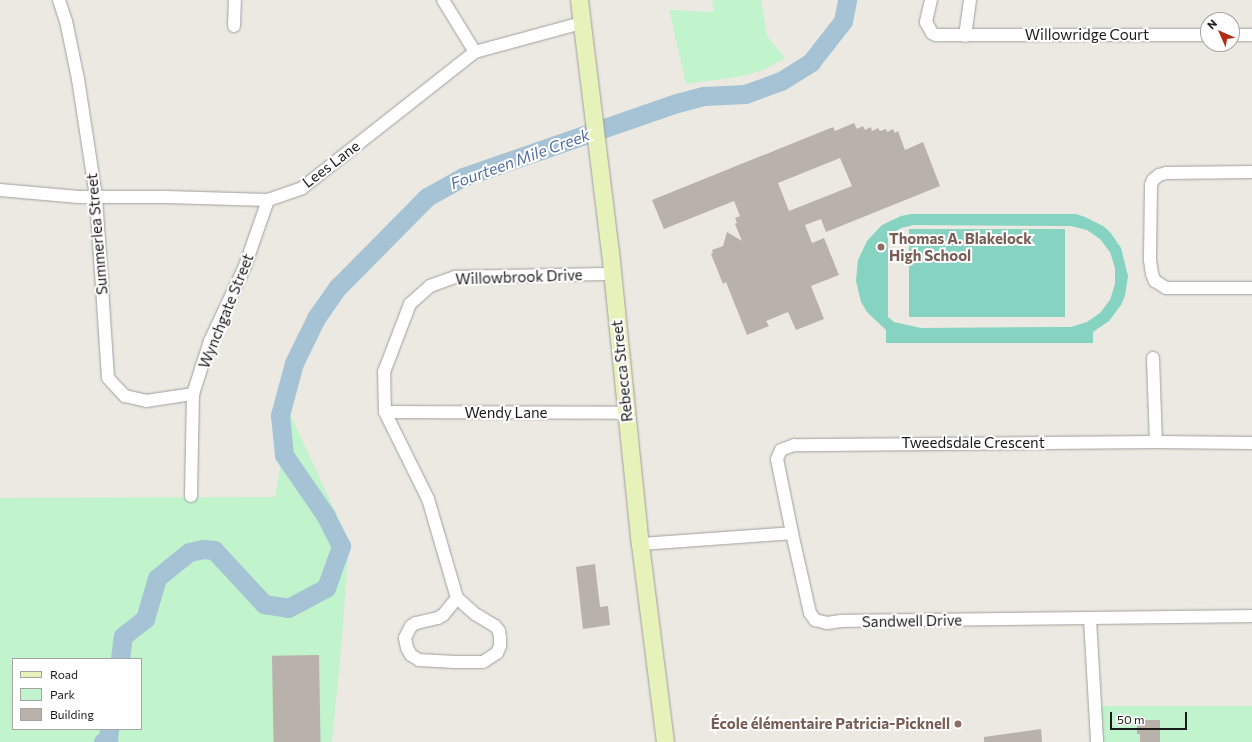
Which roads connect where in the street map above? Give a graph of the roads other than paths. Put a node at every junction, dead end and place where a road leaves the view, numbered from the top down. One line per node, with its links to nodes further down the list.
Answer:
1 (59, 0): 16 (street, Summerlea Street)
2 (235, 0): 8 (street)
3 (443, 0): 13 (street)
4 (579, 0): 7 (main road, Rebecca Street)
5 (931, 0): 12 (street, Willowridge Court)
6 (970, 0): 12 (street)
7 (582, 23): 13 (street, Lees Lane); 18 (main road, Rebecca Street)
8 (234, 26)
9 (1200, 35): 12 (street, Willowridge Court)
10 (1240, 35): 11 (street)
11 (1252, 35)
12 (965, 36)
13 (476, 52): 17 (street, Lees Lane)
14 (1252, 172): 19 (street)
15 (0, 190): 16 (street, Lees Lane)
16 (96, 197): 17 (street, Lees Lane); 21 (street, Summerlea Street)
17 (268, 200): 21 (street, Wynchgate Street)
18 (612, 274): 22 (street, Willowbrook Drive); 23 (main road, Rebecca Street)
19 (1252, 288)
20 (1153, 358): 24 (street)
21 (193, 394): 26 (street, Wynchgate Street)
22 (385, 412): 23 (street, Wendy Lane); 29 (street, Willowbrook Drive)
23 (627, 413): 28 (main road, Rebecca Street)
24 (1156, 442): 25 (street, Tweedsdale Crescent); 27 (street, Tweedsdale Crescent)
25 (1252, 443)
26 (191, 496)
27 (792, 533): 28 (street); 31 (street, Sandwell Drive)
28 (640, 544): 32 (main road, Rebecca Street)
29 (457, 598): 29 (street)
30 (1252, 616): 31 (street, Sandwell Drive)
31 (1090, 619): 33 (street)
32 (666, 742)
33 (1097, 742)

